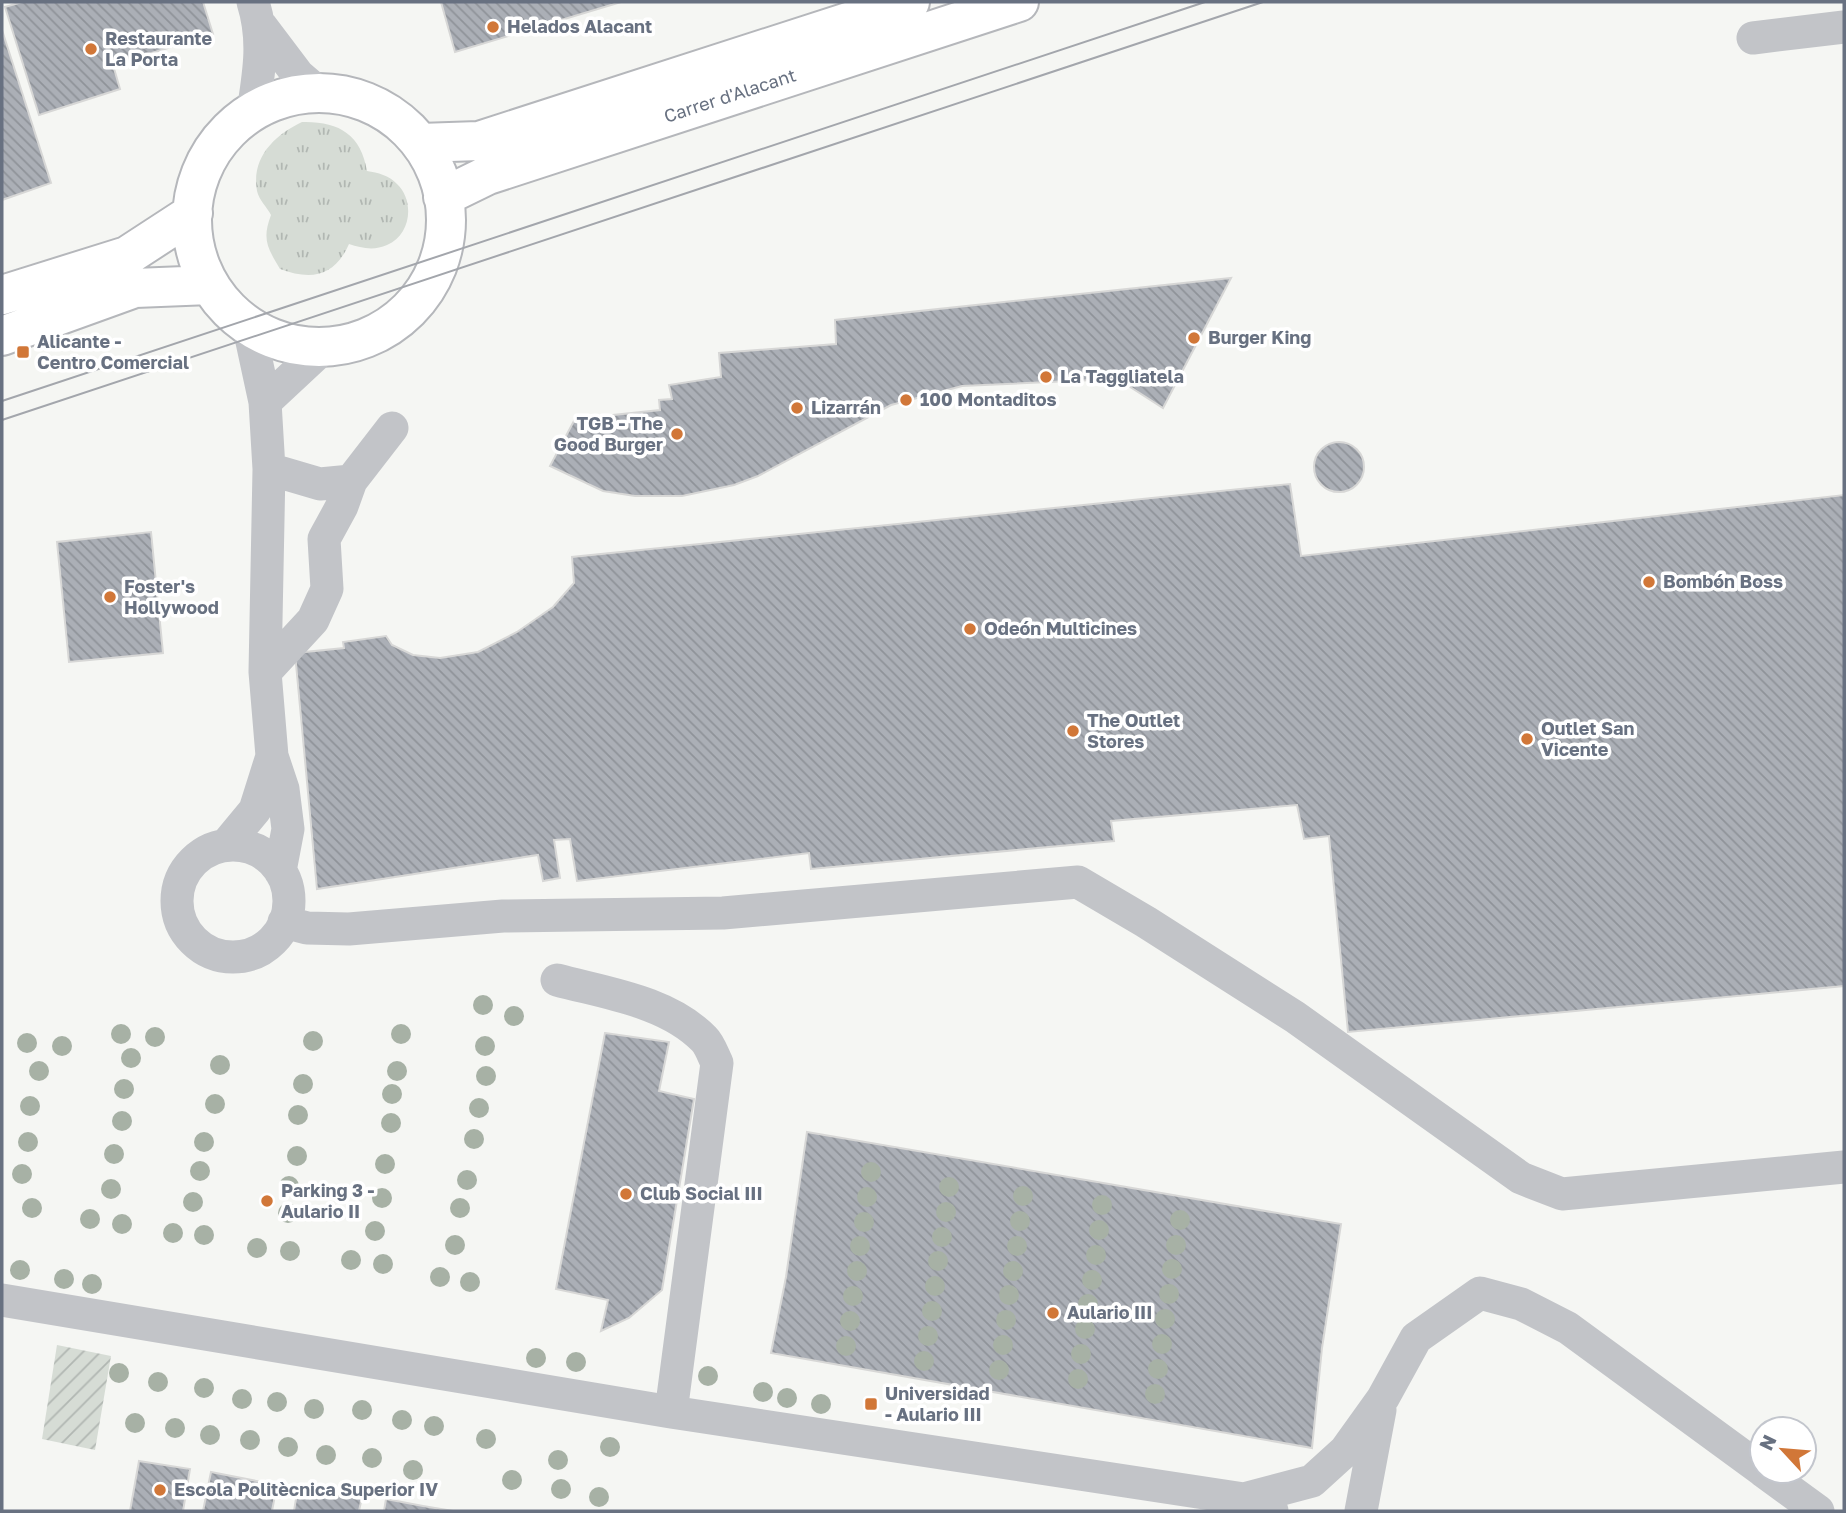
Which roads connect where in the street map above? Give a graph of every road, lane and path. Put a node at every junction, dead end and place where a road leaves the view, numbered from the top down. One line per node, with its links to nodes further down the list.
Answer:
1 (910, 2): 8 (main road, Carrer d'Alacant)
2 (1019, 2): 9 (main road, Carrer d'Alacant)
3 (257, 14): 6 (street); 7 (street)
4 (1844, 27): 5 (street)
5 (1754, 38)
6 (319, 93): 7 (main road); 8 (main road)
7 (253, 113): 10 (main road)
8 (420, 143): 9 (main road)
9 (443, 197): 15 (main road)
10 (193, 213): 11 (main road); 12 (main road)
11 (210, 285): 13 (main road); 14 (main road)
12 (2, 295)
13 (251, 327): 15 (main road); 16 (street)
14 (2, 336)
15 (324, 347): 16 (street)
16 (265, 402): 18 (street)
17 (392, 428): 19 (street)
18 (269, 469): 19 (street); 20 (street)
19 (351, 481): 20 (street)
20 (265, 673): 21 (street)
21 (272, 756): 22 (street); 23 (street)
22 (226, 845): 23 (street); 24 (street)
23 (280, 872): 24 (street)
24 (284, 922): 26 (street)
25 (557, 980): 29 (street)
26 (1844, 1167)
27 (2, 1300): 29 (street)
28 (1382, 1398): 30 (street); 32 (street); 33 (street)
29 (671, 1412): 32 (street)
30 (1748, 1459)
31 (1783, 1485): 34 (street)
32 (1258, 1505)
33 (1361, 1511)
34 (1818, 1511)

